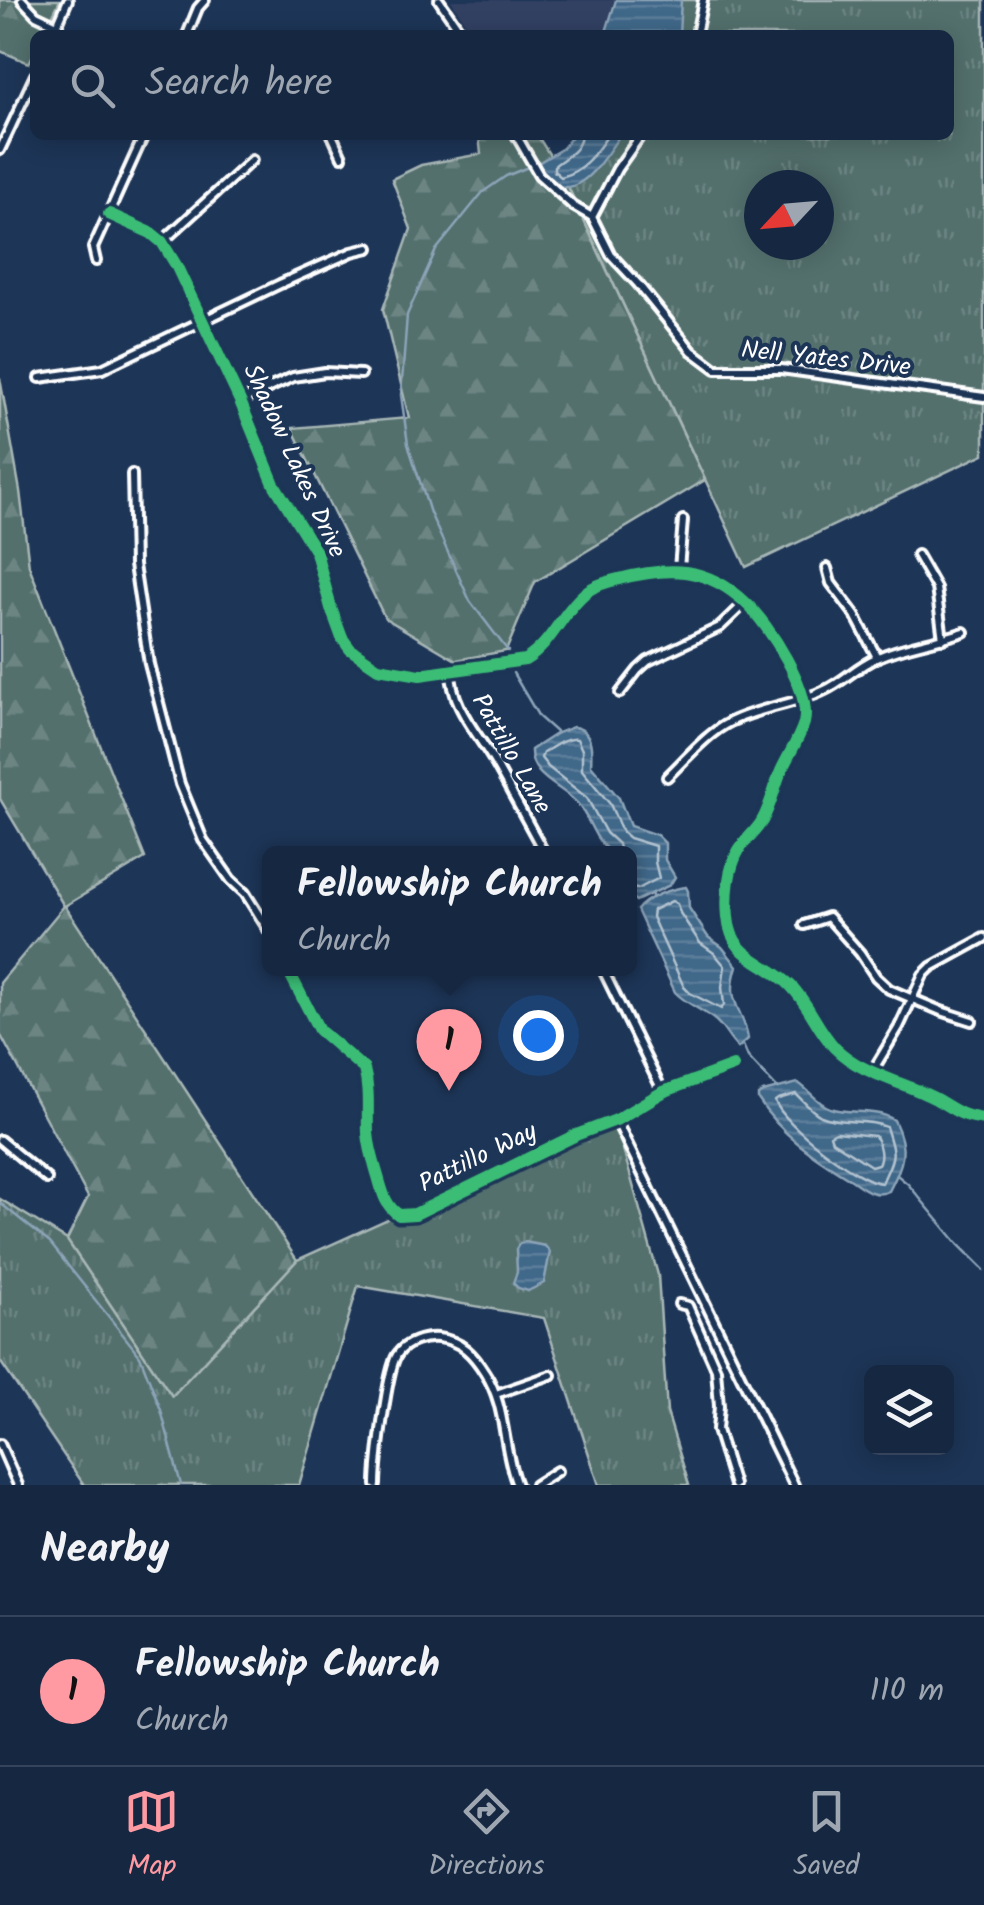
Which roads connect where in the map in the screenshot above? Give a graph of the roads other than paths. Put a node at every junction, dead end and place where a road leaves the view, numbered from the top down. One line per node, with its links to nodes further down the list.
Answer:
1 (22, 0): 6 (street)
2 (68, 0): 6 (street)
3 (205, 0): 8 (street)
4 (439, 0): 9 (street)
5 (703, 0): 10 (street)
6 (57, 25): 7 (street)
7 (55, 30)
8 (189, 30)
9 (460, 30)
10 (697, 30)
11 (30, 86): 16 (street)
12 (142, 140): 19 (street)
13 (334, 140): 17 (street)
14 (519, 140): 20 (street)
15 (637, 140): 20 (street)
16 (0, 150)
17 (342, 157)
18 (252, 160): 21 (street)
19 (109, 214): 21 (street); 23 (street)
20 (592, 218): 27 (street, Nell Yates Drive)
21 (162, 242): 24 (street, Shadow Lakes Drive)
22 (369, 248): 24 (street)
23 (96, 262)
24 (203, 321): 26 (street); 28 (street, Shadow Lakes Drive)
25 (361, 374): 28 (street)
26 (40, 378)
27 (984, 397)
28 (240, 401): 38 (street, Shadow Lakes Drive)
29 (132, 474): 43 (street)
30 (683, 520): 33 (street)
31 (917, 555): 36 (street)
32 (826, 568): 37 (street)
33 (679, 570): 34 (street, Shadow Lakes Drive); 38 (street, Shadow Lakes Drive)
34 (746, 602): 39 (street); 40 (street, Shadow Lakes Drive)
35 (964, 632): 36 (street)
36 (943, 640): 37 (street)
37 (877, 658): 40 (street)
38 (451, 671): 42 (street, Pattillo Lane)
39 (620, 694)
40 (802, 698): 41 (street); 51 (street)
41 (667, 778)
42 (541, 846)
43 (262, 917)
44 (804, 925): 48 (street)
45 (984, 938): 48 (street)
46 (291, 976): 54 (street, Pattillo Way)
47 (606, 976): 52 (street)
48 (912, 999): 49 (street); 51 (street)
49 (972, 1021)
50 (733, 1066): 52 (street)
51 (872, 1072): 53 (street)
52 (663, 1092): 54 (street)
53 (984, 1118)
54 (616, 1120): 67 (street)
55 (0, 1140): 56 (street)
56 (47, 1178)
57 (678, 1304): 66 (street)
58 (552, 1375): 59 (street)
59 (495, 1394): 63 (street); 64 (street)
60 (0, 1444): 62 (street)
61 (557, 1471): 65 (street)
62 (18, 1485)
63 (376, 1485)
64 (517, 1485)
65 (535, 1485)
66 (734, 1485)
67 (794, 1485)

